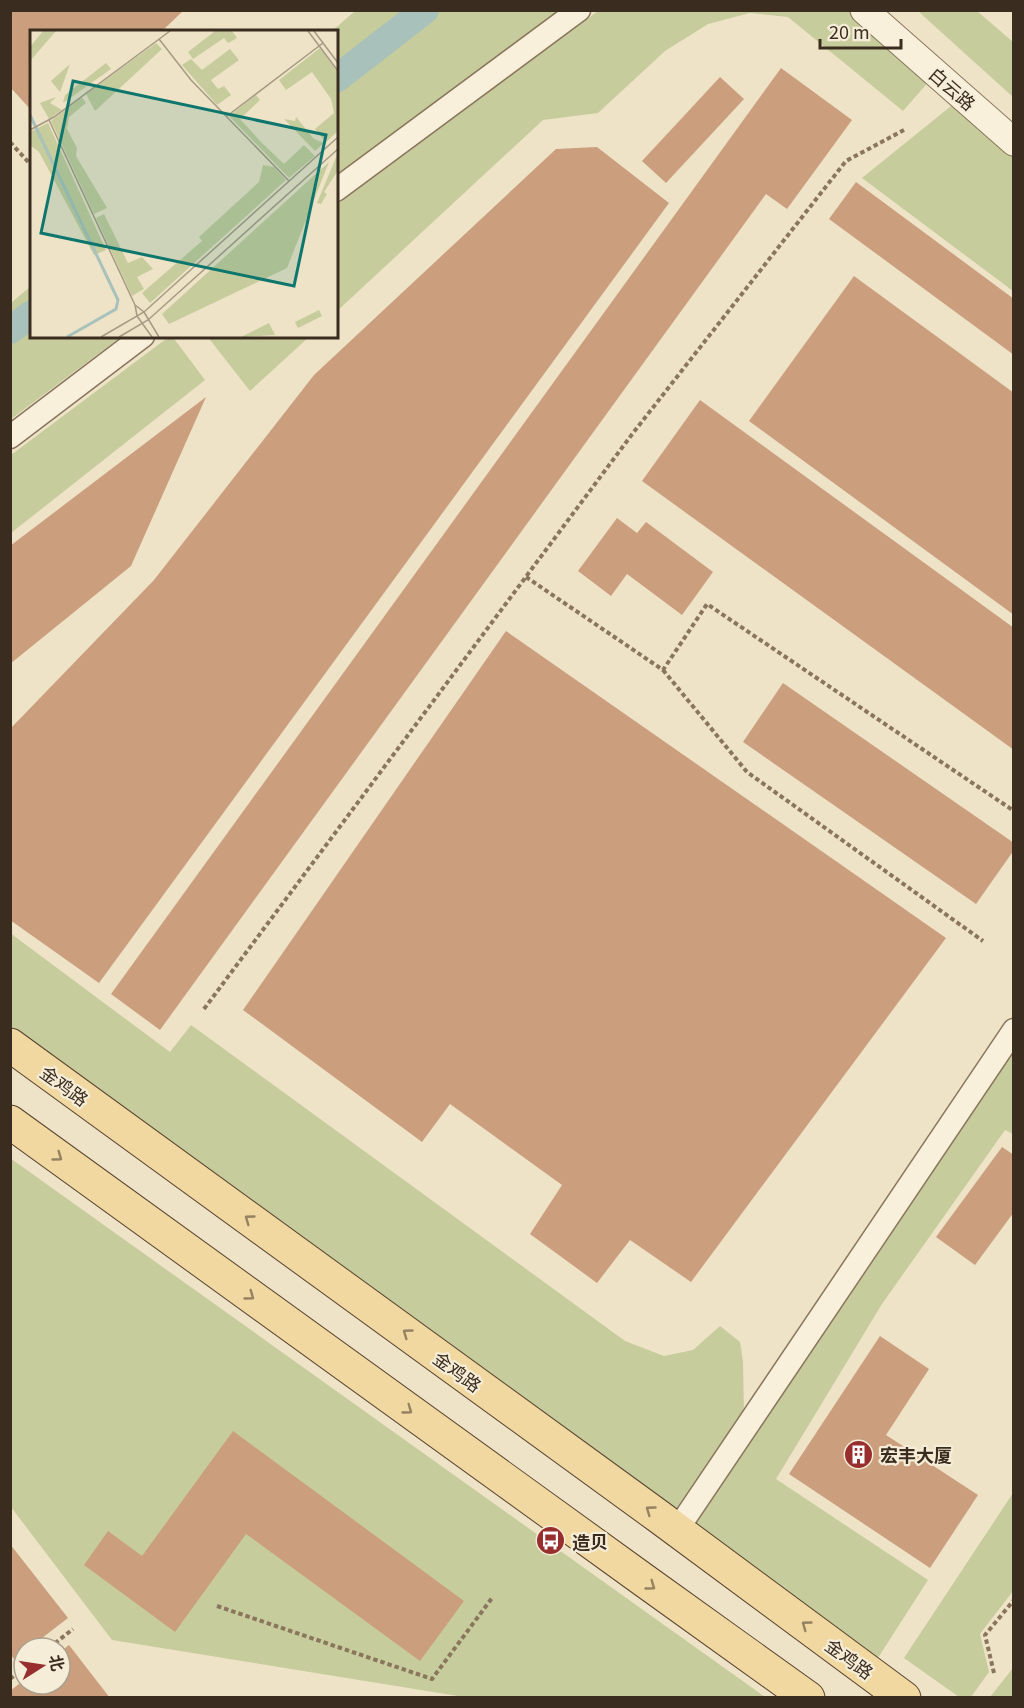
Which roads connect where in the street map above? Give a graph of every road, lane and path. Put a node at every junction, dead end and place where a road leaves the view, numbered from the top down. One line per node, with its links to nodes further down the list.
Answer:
1 (579, 10): 7 (street)
2 (864, 10): 5 (street, 白云路)
3 (904, 130): 10 (path)
4 (10, 142): 6 (path)
5 (1014, 142)
6 (30, 164)
7 (338, 189)
8 (140, 338): 9 (street)
9 (10, 437)
10 (526, 577): 11 (path); 14 (path)
11 (663, 670): 12 (path); 13 (path)
12 (1014, 812)
13 (983, 941)
14 (204, 1009)
15 (1012, 1038): 18 (street)
16 (10, 1045): 18 (main road, 金鸡路, one-way to 16)
17 (10, 1122): 25 (main road, one-way to 25)
18 (677, 1530): 26 (main road, 金鸡路, one-way to 18)
19 (492, 1598): 21 (path)
20 (1014, 1600): 24 (path)
21 (217, 1606)
22 (72, 1629): 23 (path)
23 (64, 1636)
24 (994, 1672)
25 (808, 1698)
26 (904, 1698)

